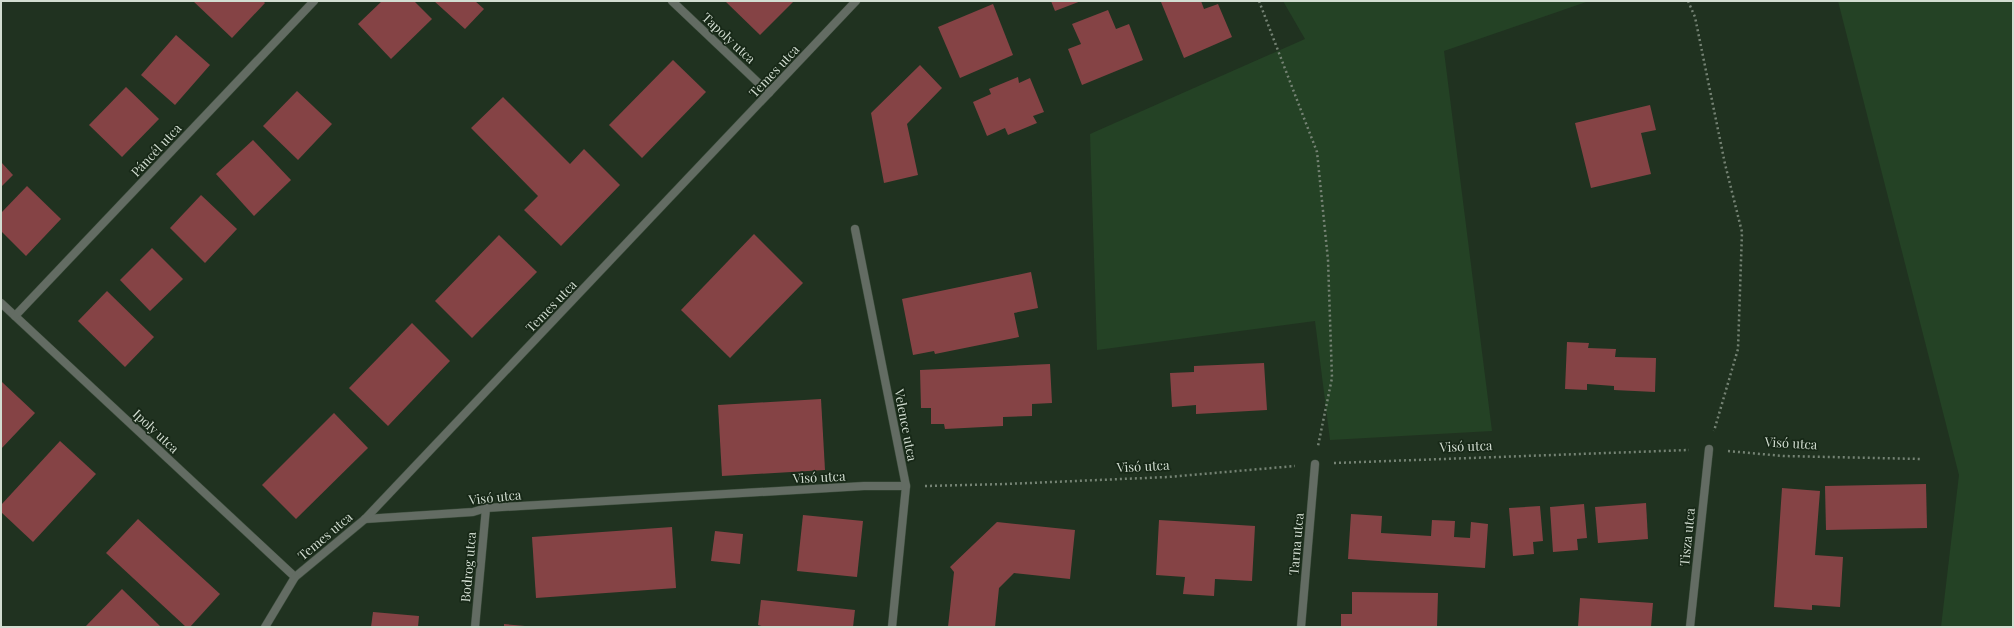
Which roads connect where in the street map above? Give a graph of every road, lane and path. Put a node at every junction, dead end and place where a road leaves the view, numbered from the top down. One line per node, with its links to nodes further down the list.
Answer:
1 (314, 1): 9 (street, Páncél utca)
2 (672, 1): 6 (street, Tapoly utca)
3 (856, 1): 6 (street, Temes utca)
4 (1259, 1): 12 (path)
5 (1688, 1): 10 (path)
6 (769, 93): 15 (street, Temes utca)
7 (855, 229): 13 (street, Velence utca)
8 (1, 303): 9 (street, Ipoly utca)
9 (15, 316): 16 (street, Ipoly utca)
10 (1709, 449): 11 (path, Visó utca); 12 (path, Visó utca); 21 (street, Tisza utca)
11 (1922, 459)
12 (1315, 464): 13 (path, Visó utca); 20 (street, Tarna utca)
13 (906, 486): 14 (street, Visó utca); 19 (street, Velence utca)
14 (486, 508): 15 (street, Visó utca); 18 (street, Bodrog utca)
15 (365, 519): 16 (street, Temes utca)
16 (294, 577): 17 (street, Temes utca)
17 (265, 627)
18 (475, 627)
19 (892, 627)
20 (1301, 627)
21 (1690, 627)

